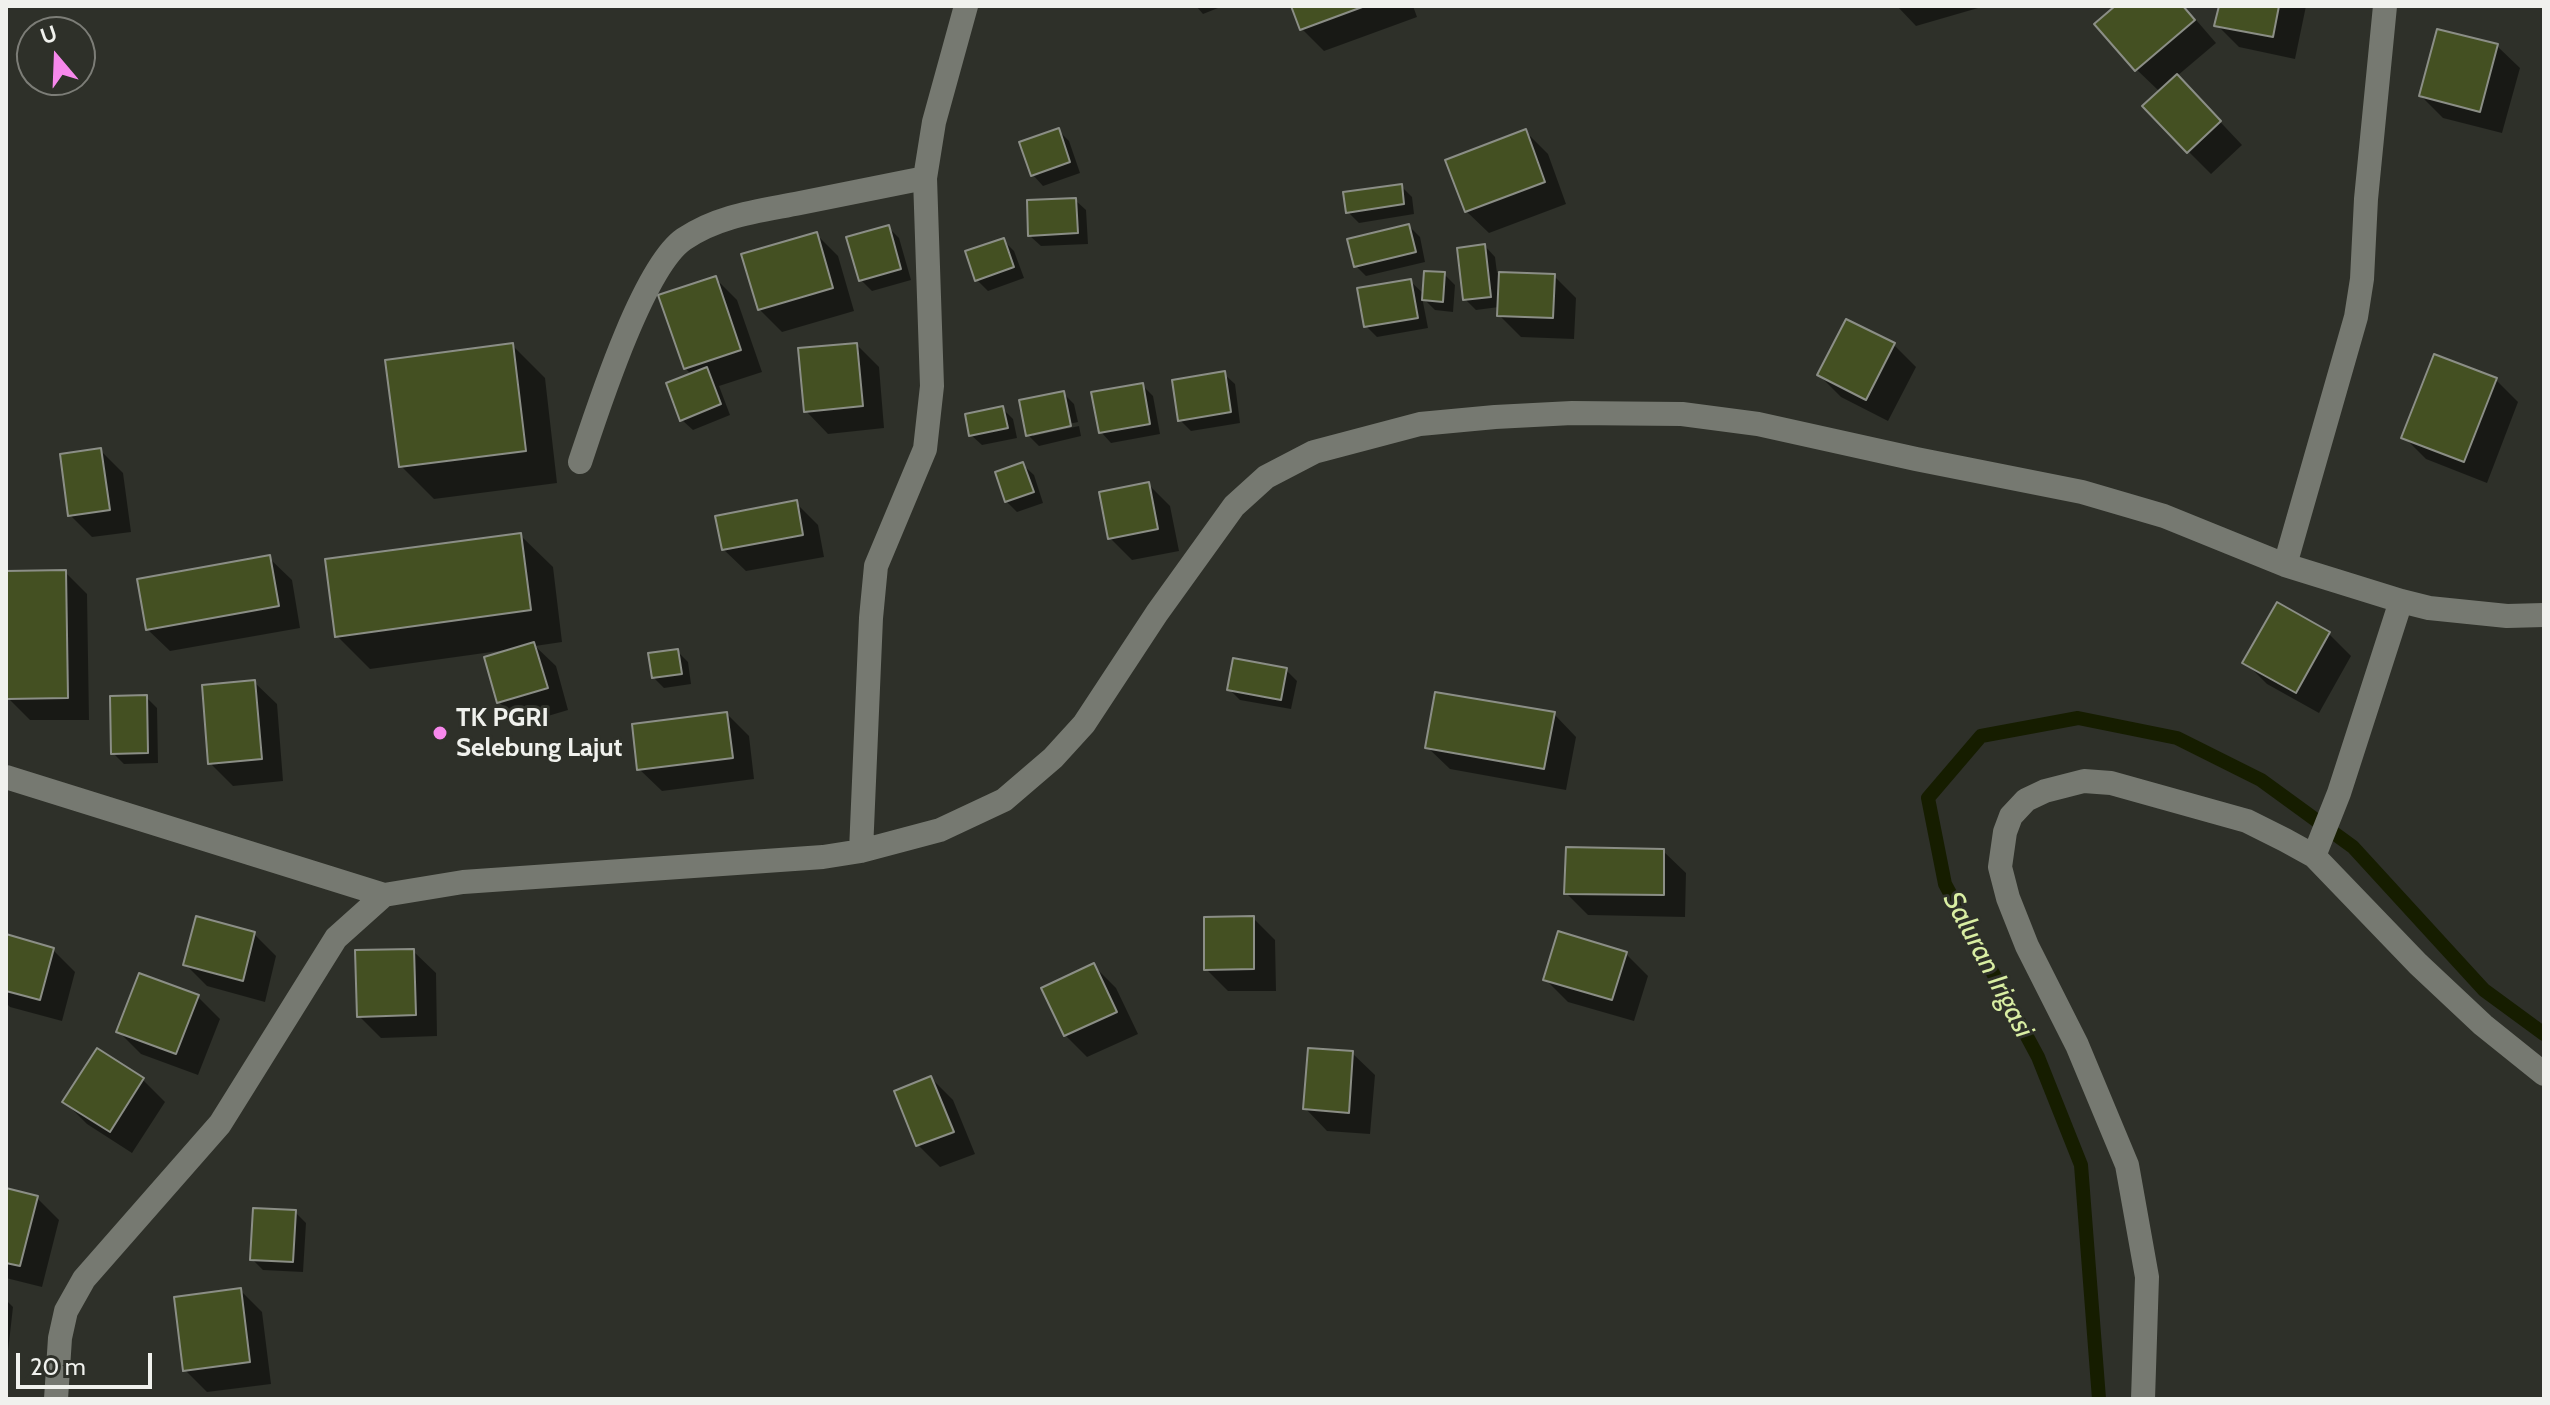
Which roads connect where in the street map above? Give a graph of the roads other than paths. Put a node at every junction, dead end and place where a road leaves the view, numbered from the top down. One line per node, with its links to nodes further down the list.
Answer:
1 (966, 6): 3 (street)
2 (2385, 6): 5 (street)
3 (925, 178): 4 (street); 10 (street)
4 (580, 462)
5 (2285, 565): 6 (street); 10 (street)
6 (2401, 601): 7 (street); 9 (street)
7 (2544, 615)
8 (6, 777): 11 (street)
9 (2317, 848): 12 (street); 14 (street)
10 (861, 851): 11 (street)
11 (384, 895): 13 (street)
12 (2544, 1074)
13 (56, 1399)
14 (2143, 1399)

